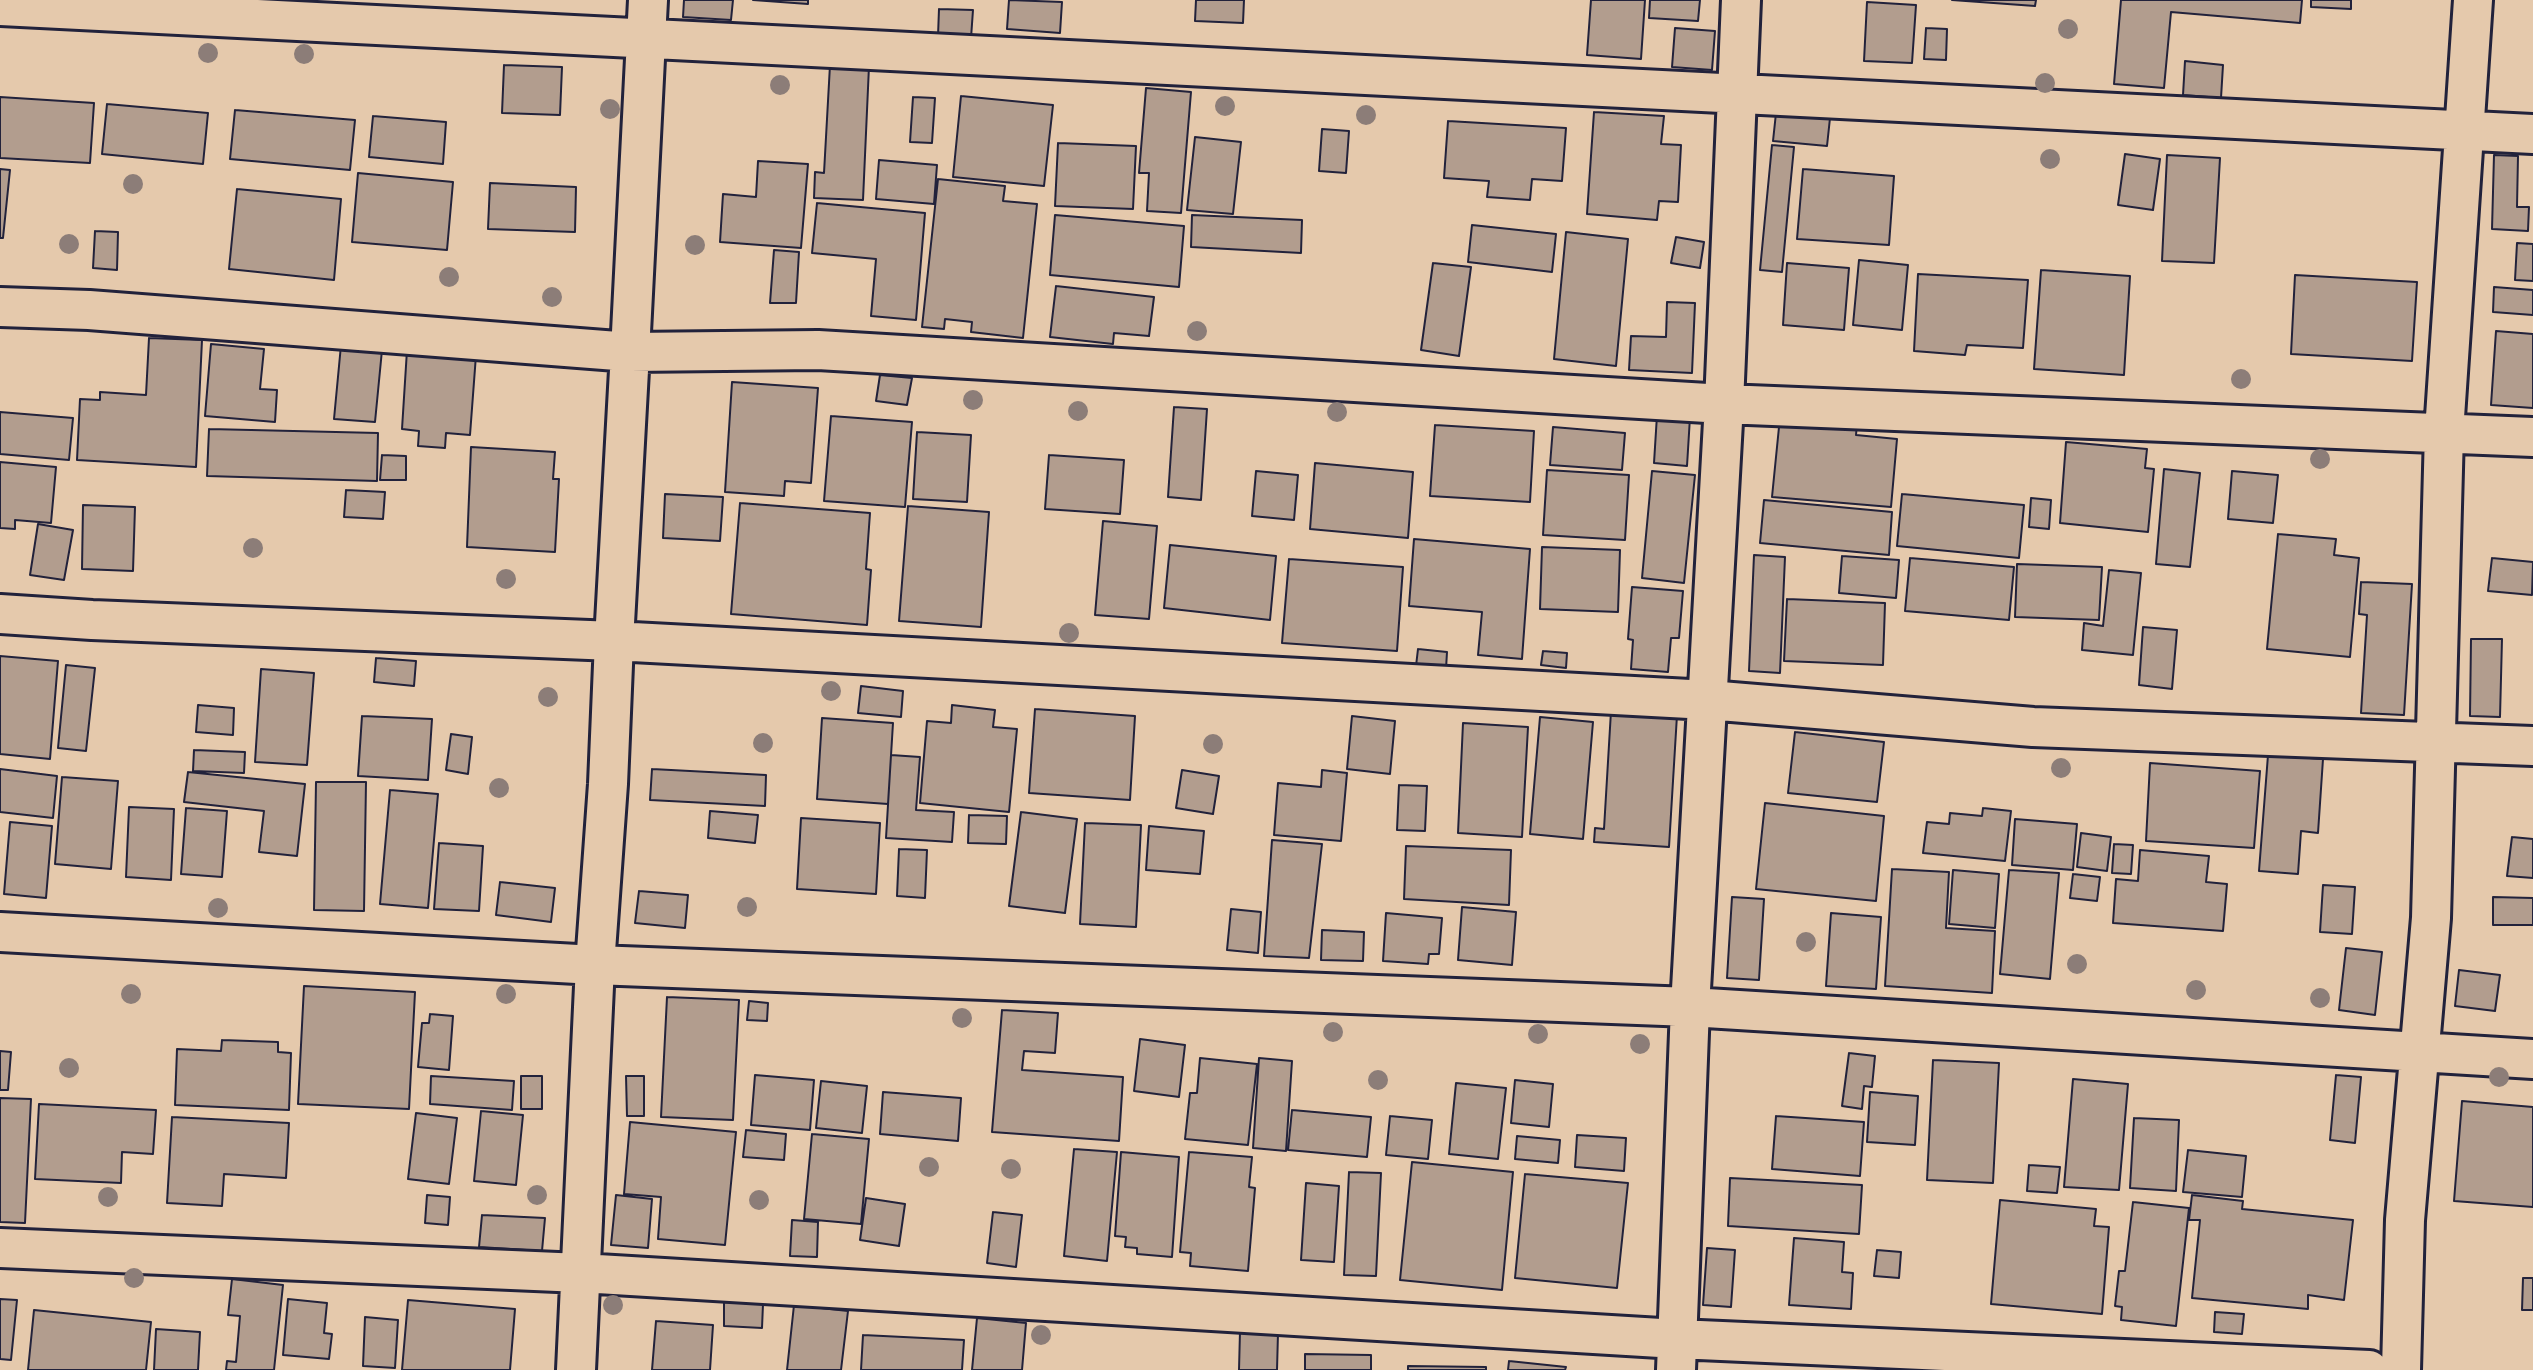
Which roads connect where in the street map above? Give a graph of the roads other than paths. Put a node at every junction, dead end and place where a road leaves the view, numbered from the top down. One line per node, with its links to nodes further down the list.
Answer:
1 (648, 0): 5 (street)
2 (1741, 0): 6 (street)
3 (2473, 0): 7 (street)
4 (0, 6): 5 (street)
5 (645, 40): 6 (street); 10 (street)
6 (1737, 95): 7 (street); 11 (street)
7 (2466, 130): 8 (street); 12 (street)
8 (2533, 134)
9 (0, 307): 10 (street)
10 (631, 352): 11 (street); 15 (street)
11 (1724, 404): 12 (street); 16 (street)
12 (2444, 432): 13 (street); 17 (street)
13 (2533, 437)
14 (0, 614): 15 (street)
15 (614, 641): 16 (street); 20 (street)
16 (1708, 700): 17 (street); 21 (street)
17 (2435, 741): 18 (street); 22 (street)
18 (2533, 746)
19 (0, 932): 20 (street)
20 (595, 965): 21 (street); 25 (street)
21 (1690, 1007): 22 (street); 26 (street)
22 (2420, 1054): 23 (street); 29 (street)
23 (2533, 1059)
24 (0, 1248): 25 (street)
25 (581, 1273): 26 (street); 27 (street)
26 (1677, 1354): 28 (street)
27 (576, 1370)
28 (2369, 1370)
29 (2401, 1370)

